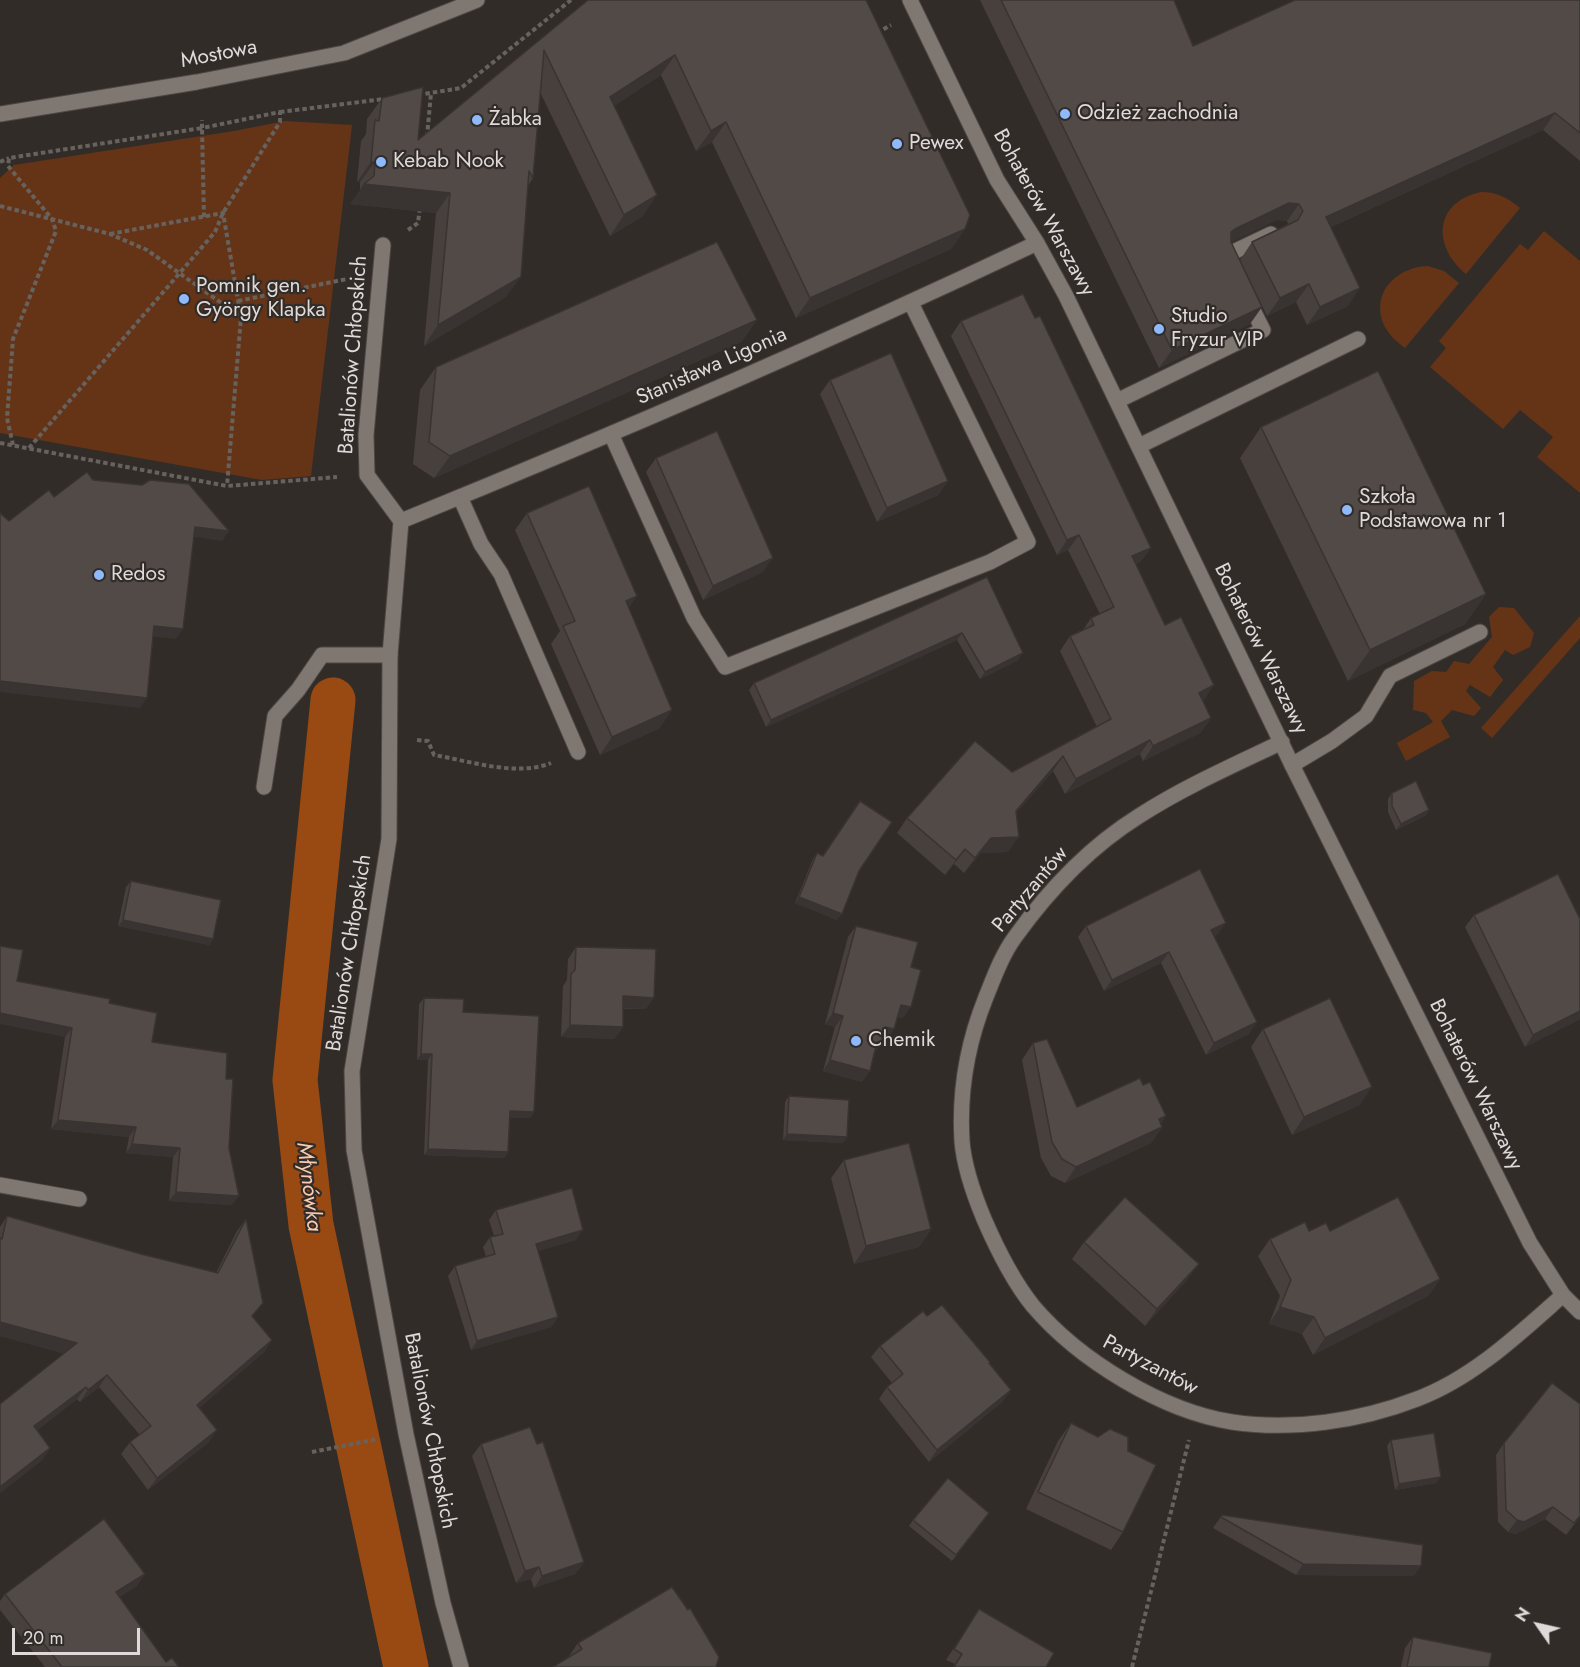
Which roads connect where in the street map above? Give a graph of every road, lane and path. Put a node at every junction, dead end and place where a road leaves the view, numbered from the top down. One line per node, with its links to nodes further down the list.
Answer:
1 (455, 0): 5 (street)
2 (477, 0): 5 (street, Mostowa)
3 (571, 0): 6 (path)
4 (910, 0): 23 (street, Bohaterów Warszawy)
5 (440, 14): 10 (street, Mostowa)
6 (431, 93): 7 (path); 13 (path)
7 (409, 96)
8 (387, 98): 9 (path)
9 (280, 112): 12 (path); 18 (path)
10 (0, 114)
11 (202, 120): 12 (path)
12 (202, 128): 14 (path); 19 (path)
13 (426, 140)
14 (9, 158): 15 (path); 20 (path)
15 (0, 162)
16 (420, 200): 24 (path)
17 (0, 206): 20 (path)
18 (223, 213): 19 (path); 25 (path); 27 (path)
19 (204, 217): 22 (path)
20 (52, 219): 22 (path); 34 (path)
21 (1281, 229): 31 (street)
22 (110, 234): 25 (path)
23 (1037, 243): 28 (street, Stanisława Ligonia); 31 (street, Bohaterów Warszawy)
24 (383, 245): 26 (street, Batalionów Chłopskich)
25 (182, 273): 29 (path); 36 (path)
26 (381, 273): 27 (path); 37 (street, Batalionów Chłopskich)
27 (238, 301): 29 (path)
28 (911, 303): 32 (street, Stanisława Ligonia); 32 (street)
29 (241, 317): 38 (path)
30 (1358, 339): 35 (street)
31 (1117, 401): 35 (street, Bohaterów Warszawy)
32 (611, 434): 39 (street, Stanisława Ligonia)
33 (0, 443): 34 (path)
34 (13, 445): 36 (path)
35 (1139, 446): 44 (street, Bohaterów Warszawy)
36 (29, 448): 38 (path)
37 (367, 475): 38 (path); 40 (street, Batalionów Chłopskich)
38 (227, 486)
39 (460, 497): 40 (street, Stanisława Ligonia); 45 (street)
40 (400, 522): 42 (street, Batalionów Chłopskich)
41 (1480, 632): 46 (street)
42 (390, 655): 43 (street, Batalionów Chłopskich); 47 (street)
43 (390, 738): 45 (path); 55 (street, Batalionów Chłopskich)
44 (1282, 742): 46 (street, Bohaterów Warszawy); 52 (street, Partyzantów)
45 (578, 752)
46 (1292, 765): 50 (street, Bohaterów Warszawy)
47 (264, 787)
48 (0, 1185): 49 (street)
49 (79, 1199)
50 (1563, 1295): 51 (street, Bohaterów Warszawy); 52 (street, Partyzantów)
51 (1580, 1312)
52 (1196, 1413): 56 (path)
53 (371, 1440): 54 (path)
54 (312, 1452)
55 (461, 1667)
56 (1131, 1667)

